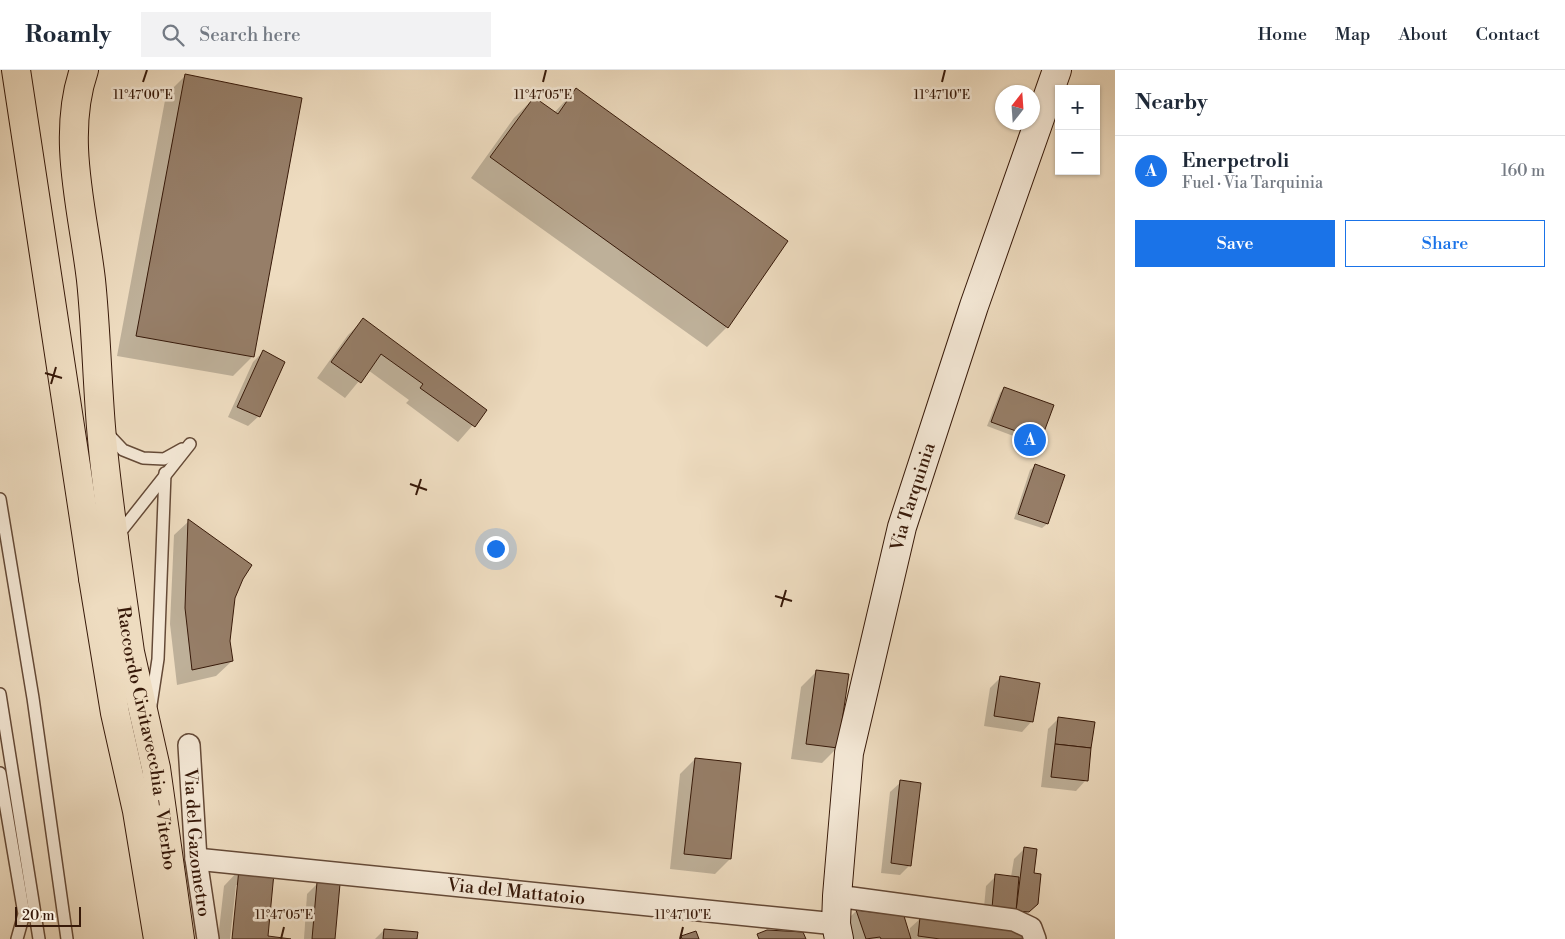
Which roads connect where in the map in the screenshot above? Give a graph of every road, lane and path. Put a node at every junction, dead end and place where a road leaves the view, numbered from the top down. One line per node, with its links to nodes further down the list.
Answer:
1 (16, 70): 8 (main road, Raccordo Civitavecchia - Viterbo)
2 (84, 70): 4 (main road, Raccordo Civitavecchia - Viterbo)
3 (1057, 70): 16 (main road, Via Tarquinia)
4 (101, 425): 5 (lane); 7 (main road, Raccordo Civitavecchia - Viterbo)
5 (165, 474): 7 (lane); 11 (lane)
6 (0, 499): 20 (lane)
7 (114, 539): 8 (lane); 11 (main road, Raccordo Civitavecchia - Viterbo)
8 (93, 578): 21 (main road, Raccordo Civitavecchia - Viterbo)
9 (0, 694): 10 (lane)
10 (4, 721): 12 (lane); 19 (lane)
11 (146, 729): 22 (main road, Raccordo Civitavecchia - Viterbo)
12 (0, 736)
13 (189, 744): 15 (street, Via del Gazometro)
14 (0, 773): 18 (lane)
15 (196, 860): 17 (street, Via del Mattatoio); 23 (street, Via del Gazometro)
16 (837, 896): 17 (main road, Via Tarquinia); 24 (street)
17 (838, 931)
18 (17, 939)
19 (39, 939)
20 (67, 939)
21 (158, 939)
22 (180, 939)
23 (208, 939)
24 (1035, 939)

